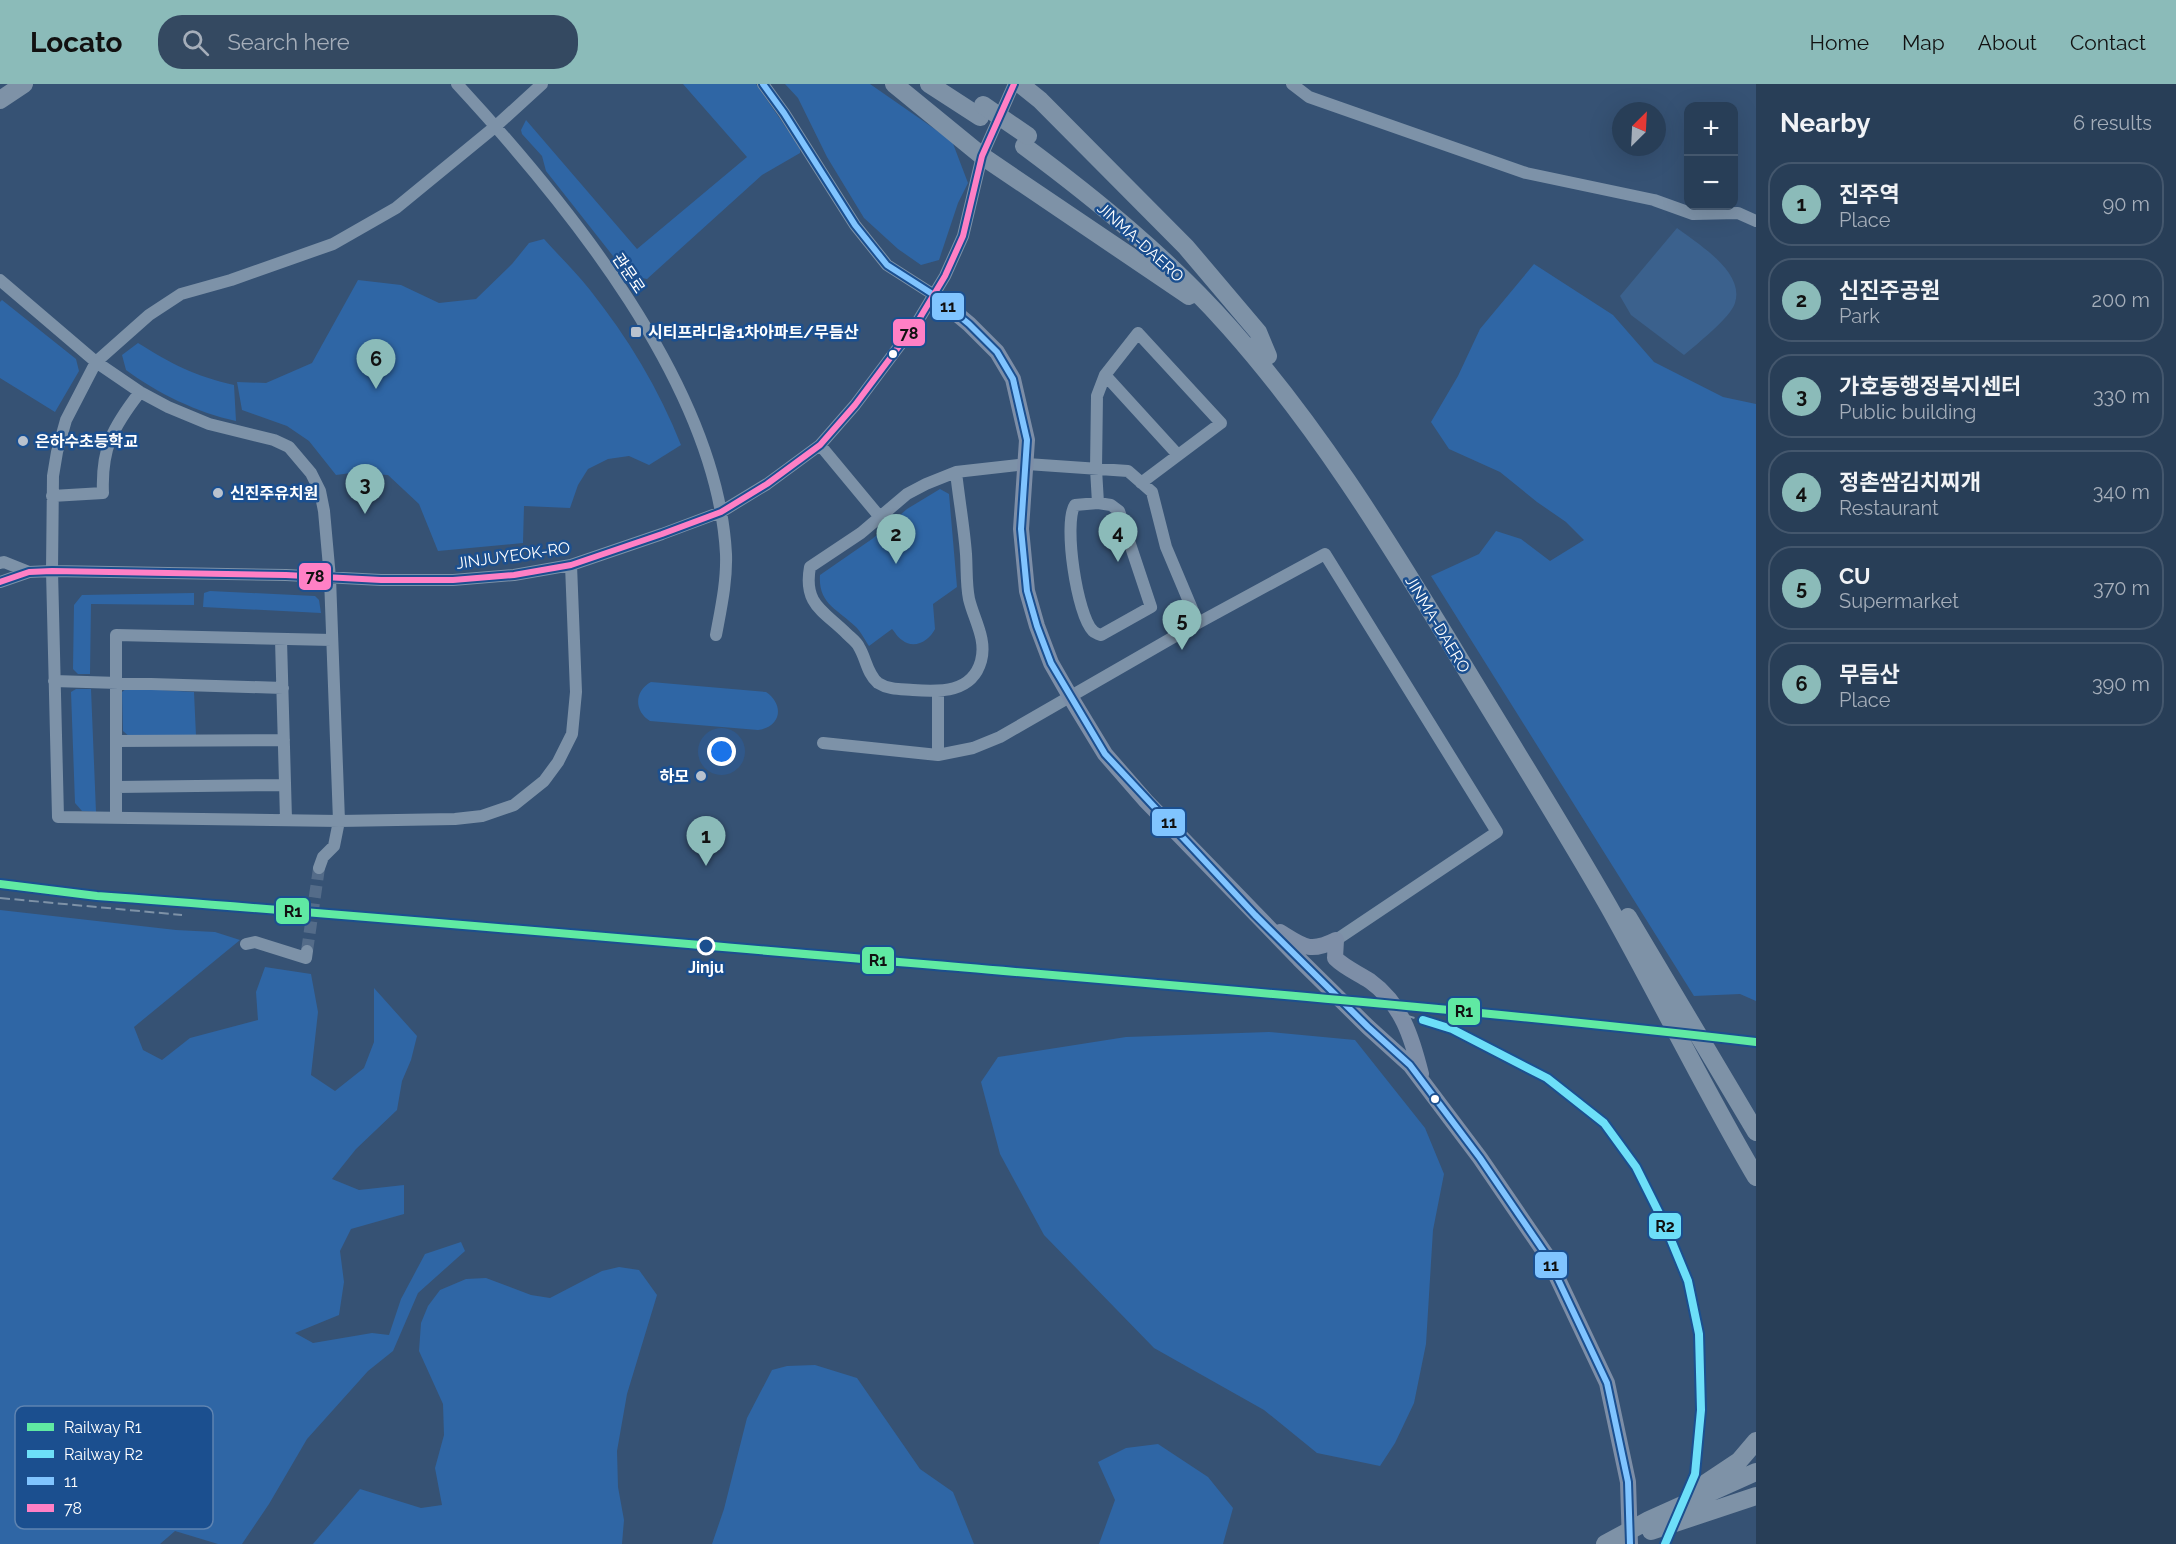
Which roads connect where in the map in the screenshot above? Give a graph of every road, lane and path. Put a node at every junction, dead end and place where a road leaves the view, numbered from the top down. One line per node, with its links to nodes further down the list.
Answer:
1 (24, 84): 12 (highway)
2 (457, 84): 14 (street, 관문로)
3 (542, 84): 14 (street)
4 (763, 84): 19 (street)
5 (894, 84): 16 (highway)
6 (929, 84): 13 (highway)
7 (949, 84): 13 (highway)
8 (1014, 84): 16 (street, JINJUYEOK-RO)
9 (1020, 84): 11 (highway)
10 (1292, 84): 17 (street)
11 (1037, 92): 20 (highway)
12 (0, 100)
13 (981, 111): 15 (highway, bridge)
14 (496, 126): 21 (street); 33 (street, 관문로)
15 (1026, 141): 20 (highway, JINMA-DAERO); 24 (highway, JINMA-DAERO)
16 (982, 156): 19 (street, JINJUYEOK-RO); 24 (highway)
17 (1756, 221)
18 (0, 280): 21 (street)
19 (934, 295): 25 (street, JINJUYEOK-RO); 27 (main road)
20 (1268, 356): 67 (highway, JINMA-DAERO)
21 (96, 362): 23 (street); 31 (street)
22 (1105, 375): 26 (street); 26 (street); 28 (street)
23 (140, 392): 31 (street); 39 (street)
24 (1288, 397): 68 (highway, JINMA-DAERO)
25 (820, 446): 33 (street, JINJUYEOK-RO); 34 (street)
26 (1178, 455): 30 (street)
27 (1027, 464): 28 (street); 29 (street); 49 (main road)
28 (1096, 468): 30 (street); 32 (street)
29 (956, 472): 34 (street); 48 (street)
30 (1141, 483): 41 (street)
31 (52, 496): 37 (street)
32 (1098, 503): 32 (street)
33 (721, 512): 36 (street, JINJUYEOK-RO); 42 (street, 관문로)
34 (879, 516): 48 (street)
35 (0, 563): 38 (street, JINJUYEOK-RO)
36 (571, 565): 39 (street, JINJUYEOK-RO); 58 (street)
37 (52, 571): 38 (street, JINJUYEOK-RO); 39 (street, JINJUYEOK-RO); 45 (street)
38 (29, 572): 40 (street, JINJUYEOK-RO)
39 (330, 578): 44 (street)
40 (0, 582)
41 (1198, 623): 49 (street); 61 (street)
42 (716, 635)
43 (281, 640): 44 (street); 46 (street); 47 (street)
44 (332, 640): 58 (street)
45 (54, 681): 46 (street); 56 (street)
46 (116, 683): 47 (street); 51 (street)
47 (282, 688): 50 (street)
48 (938, 692): 53 (street)
49 (1071, 698): 53 (street); 60 (main road)
50 (284, 740): 51 (street); 54 (street)
51 (116, 741): 55 (street)
52 (823, 743): 53 (street)
53 (938, 755)
54 (285, 785): 55 (street); 57 (street)
55 (117, 787): 56 (street)
56 (116, 818): 57 (street)
57 (286, 819): 58 (street)
58 (339, 821): 59 (street)
59 (319, 868)
60 (1255, 915): 63 (main road); 66 (main road)
61 (1336, 940): 63 (main road); 65 (main road)
62 (246, 944): 64 (street)
63 (1309, 948): 65 (main road)
64 (307, 951)
65 (1343, 966): 66 (main road)
66 (1422, 1081): 76 (main road)
67 (1756, 1132)
68 (1752, 1171): 69 (highway, JINMA-DAERO)
69 (1756, 1182)
70 (1756, 1441): 74 (highway, bridge)
71 (1756, 1472): 74 (highway, bridge)
72 (1756, 1482): 74 (highway, bridge)
73 (1756, 1496): 74 (highway, bridge)
74 (1650, 1526): 75 (highway, bridge); 76 (highway)
75 (1605, 1544)
76 (1629, 1544)

